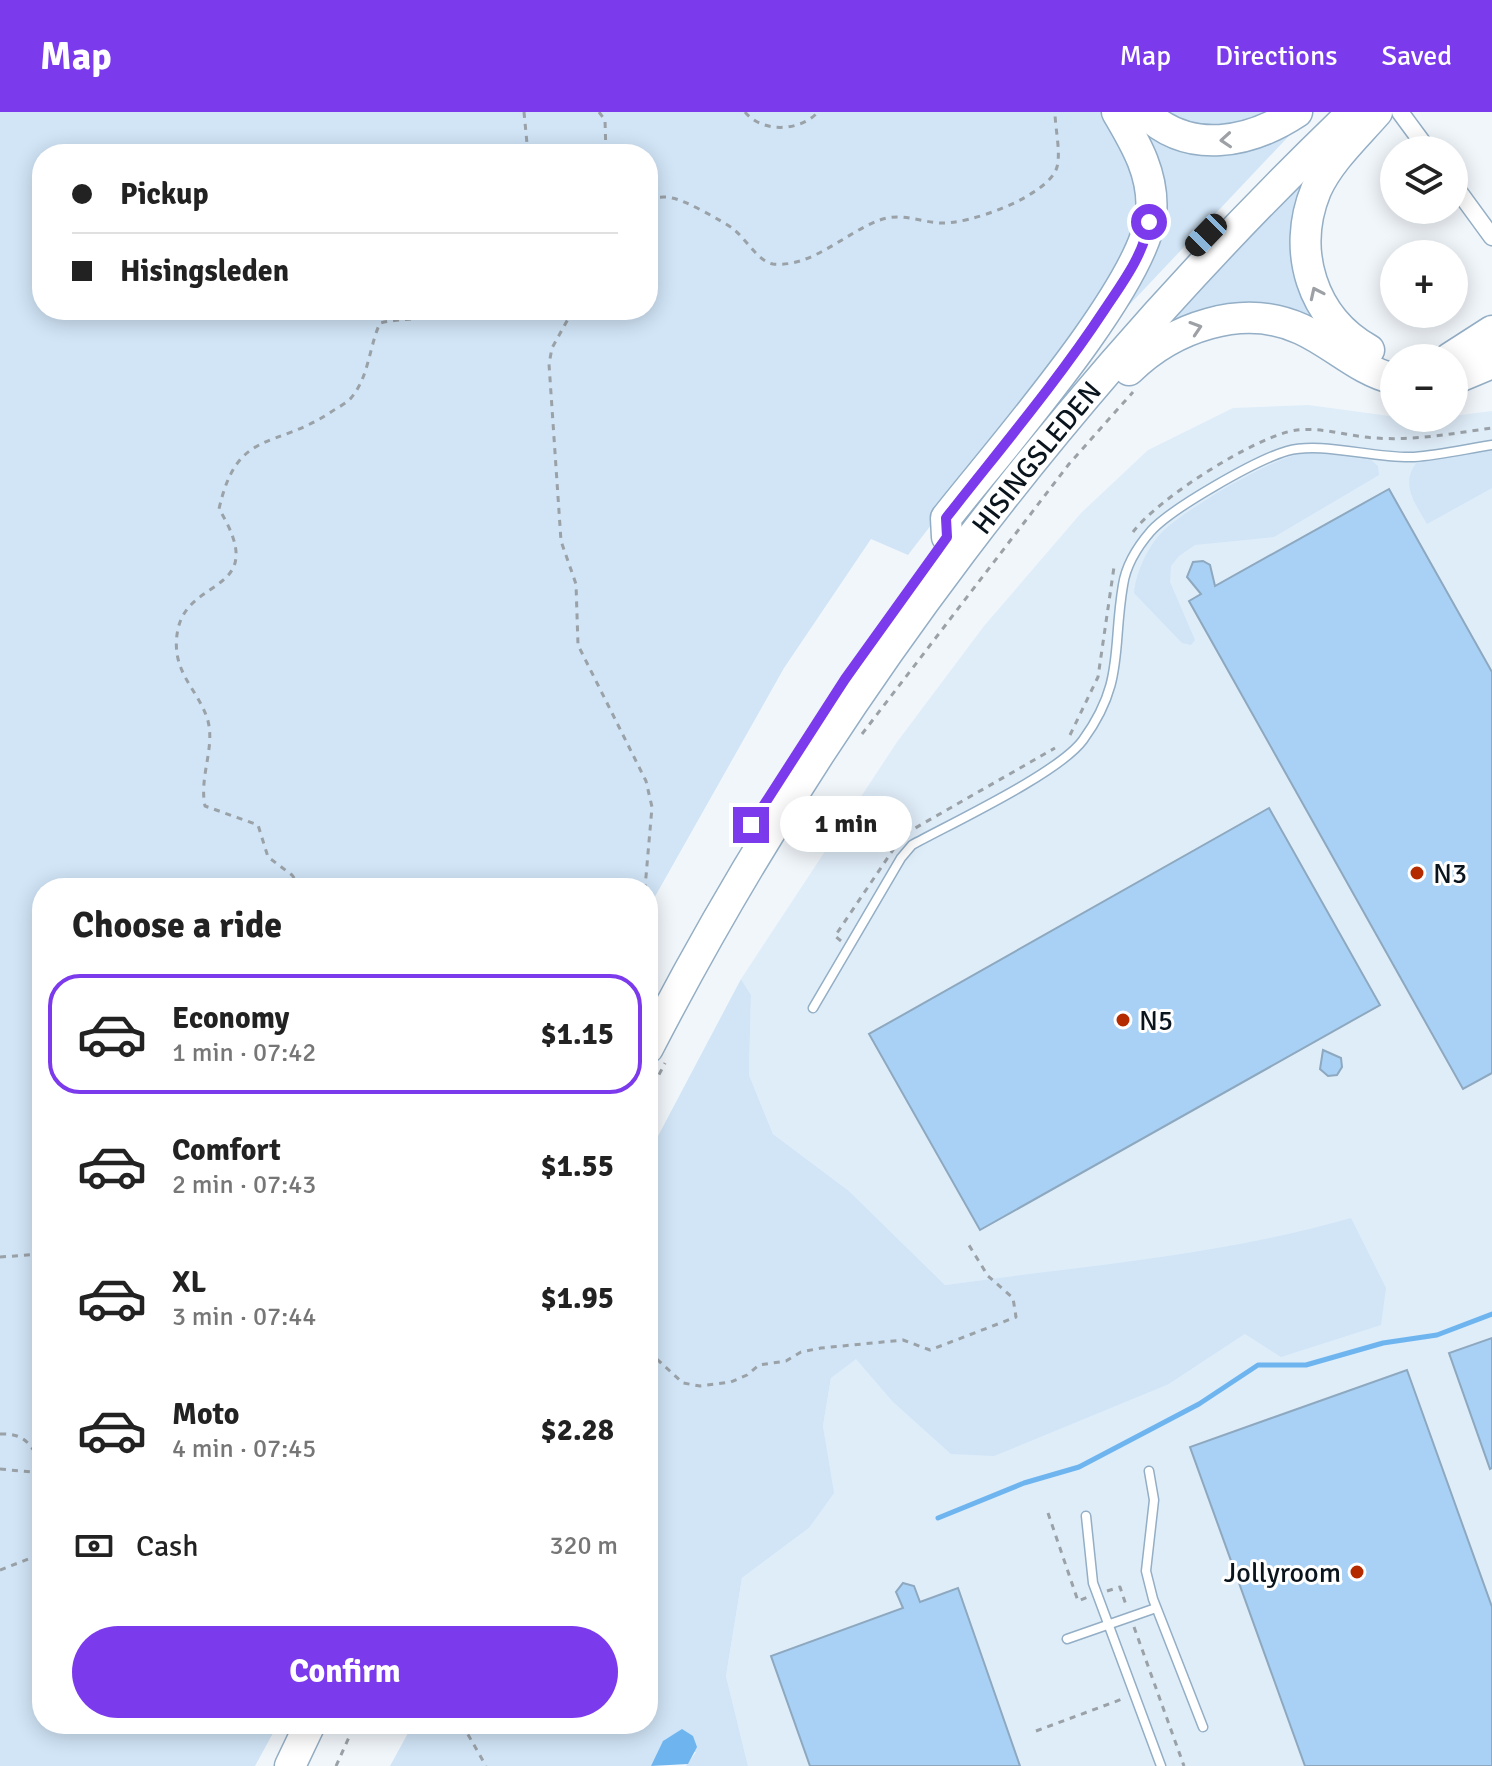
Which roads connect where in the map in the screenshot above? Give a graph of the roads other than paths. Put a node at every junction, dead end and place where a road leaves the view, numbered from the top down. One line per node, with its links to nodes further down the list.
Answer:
1 (1117, 112): 19 (highway)
2 (1144, 112): 3 (highway, one-way to 2)
3 (1297, 112)
4 (1325, 112): 19 (highway, HISINGSLEDEN)
5 (1353, 112): 17 (highway, HISINGSLEDEN)
6 (1377, 112): 13 (highway, one-way to 6)
7 (1400, 112): 8 (street)
8 (1418, 136)
9 (1468, 204): 10 (street)
10 (1492, 237)
11 (1492, 331): 12 (highway)
12 (1468, 346)
13 (1380, 354)
14 (1492, 363): 16 (highway)
15 (1380, 373): 17 (highway, one-way to 15)
16 (1468, 373)
17 (1049, 440): 22 (highway, HISINGSLEDEN)
18 (1492, 445): 21 (lane)
19 (947, 537): 20 (highway, HISINGSLEDEN)
20 (658, 989)
21 (813, 1008)
22 (658, 1052)
23 (1149, 1471): 25 (lane)
24 (1086, 1516): 26 (lane)
25 (1156, 1608): 26 (lane); 28 (lane)
26 (1109, 1624): 27 (lane); 33 (lane)
27 (1067, 1639)
28 (1203, 1727)
29 (305, 1734): 31 (highway)
30 (326, 1734): 32 (highway)
31 (290, 1766)
32 (311, 1766)
33 (1161, 1766)

